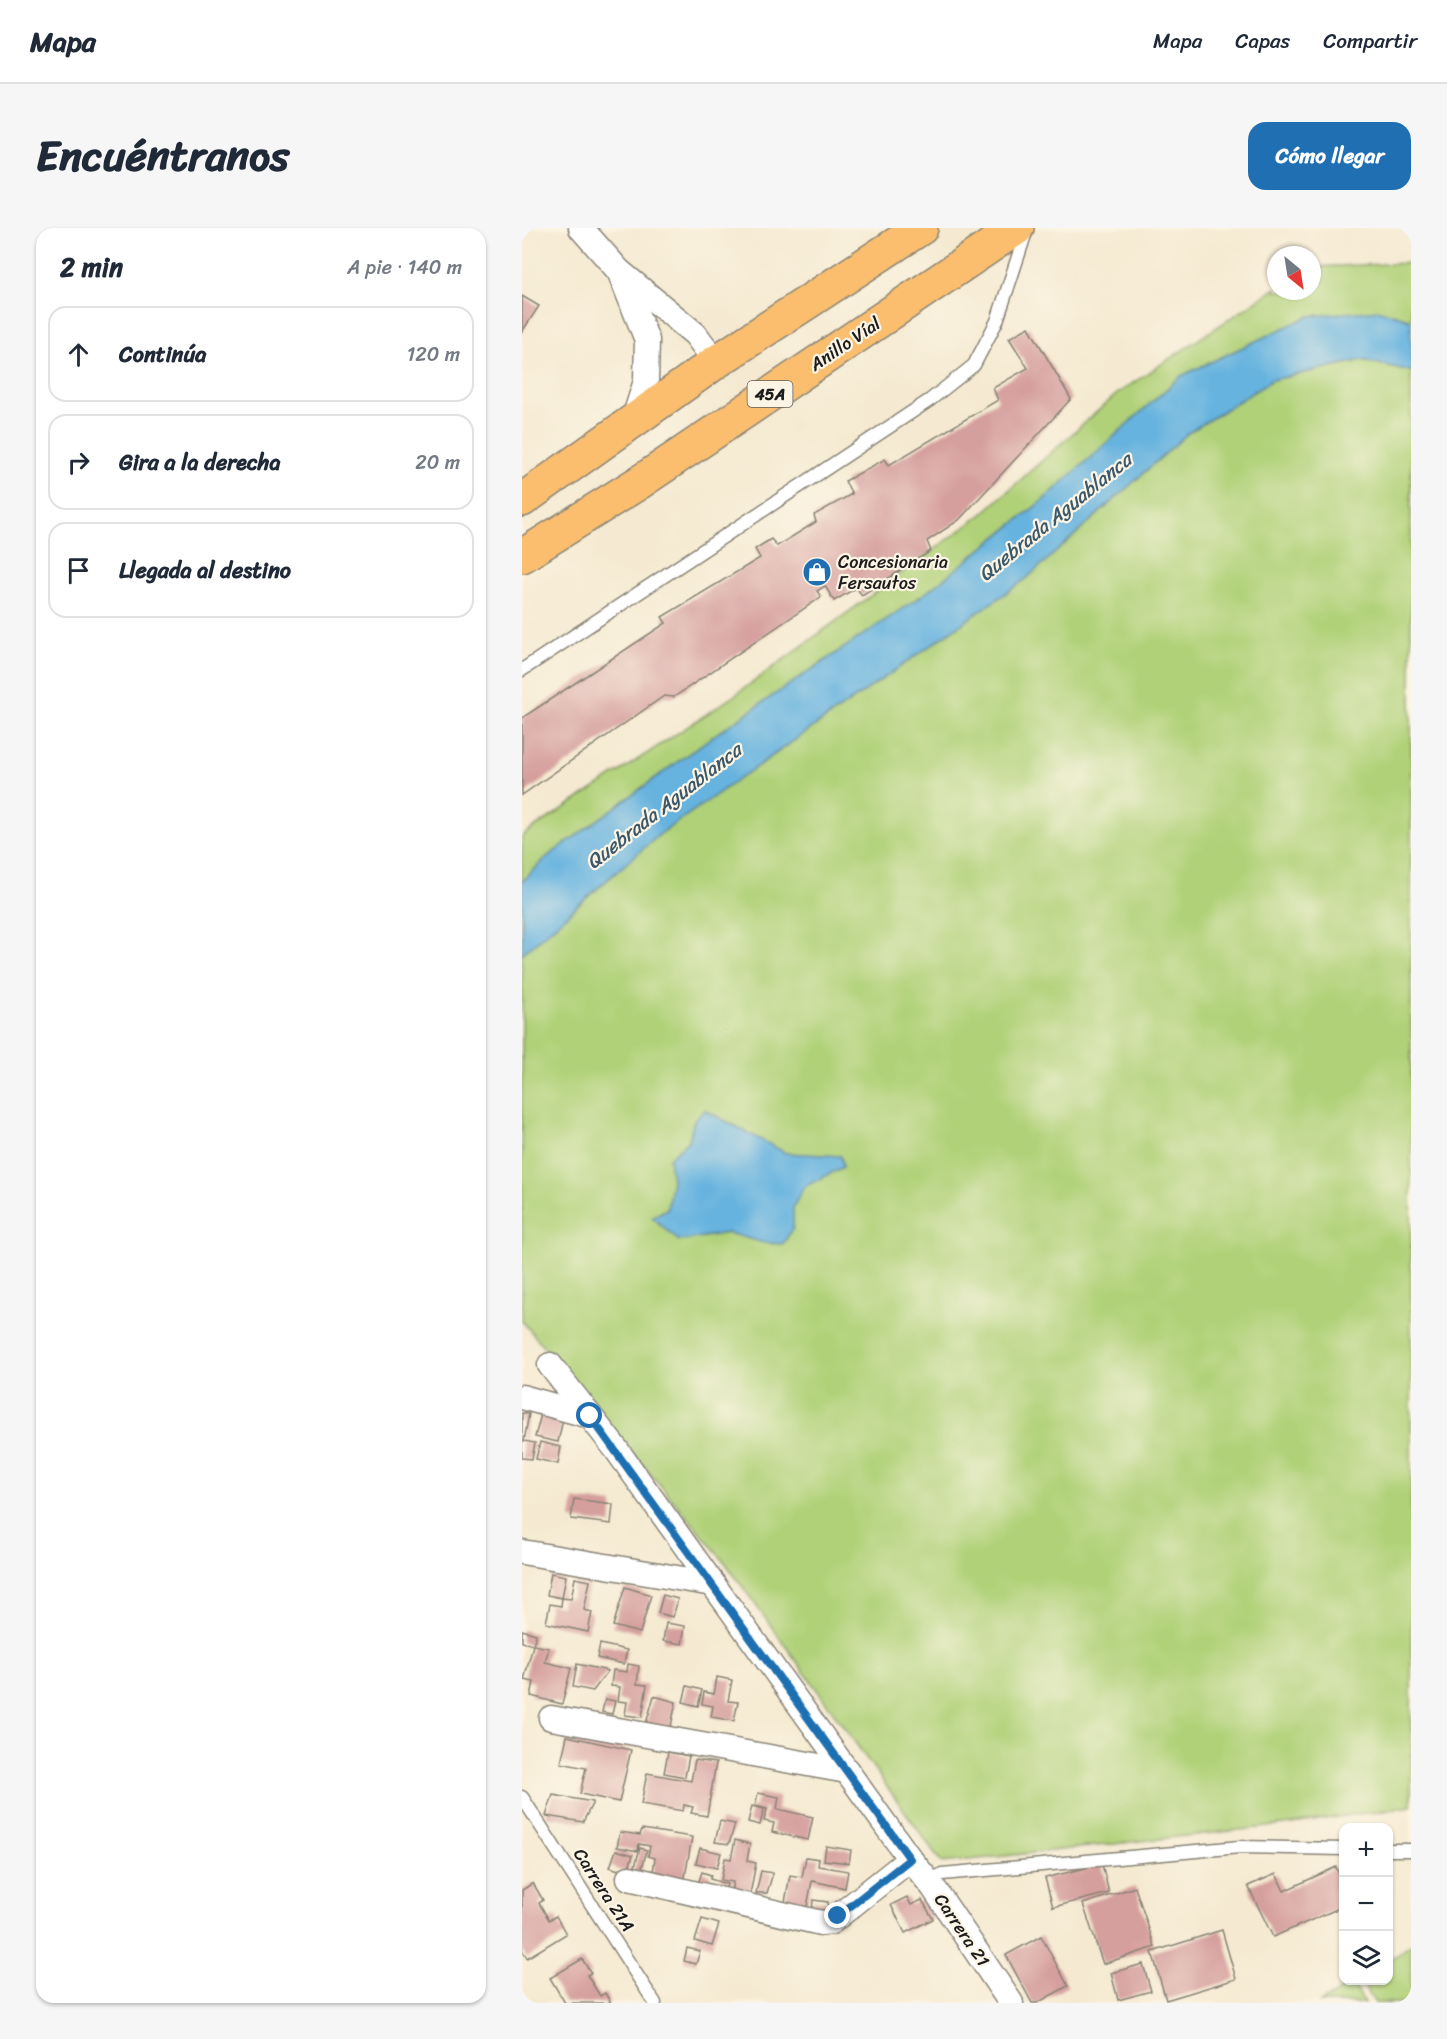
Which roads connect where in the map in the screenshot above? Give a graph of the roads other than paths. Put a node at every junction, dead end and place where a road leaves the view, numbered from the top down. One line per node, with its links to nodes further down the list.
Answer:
1 (581, 228): 5 (street)
2 (921, 228): 6 (highway)
3 (1017, 228): 9 (highway, Anillo Víal / 45A)
4 (1028, 228): 10 (lane)
5 (619, 271): 6 (street); 7 (street)
6 (716, 362): 7 (highway)
7 (633, 422): 8 (highway)
8 (522, 500)
9 (522, 556)
10 (522, 670)
11 (550, 1365): 13 (street, Carrera 21)
12 (522, 1398): 13 (street)
13 (590, 1416): 15 (street, Carrera 21)
14 (522, 1552): 15 (street)
15 (713, 1584): 17 (street, Carrera 21)
16 (551, 1718): 17 (street)
17 (847, 1771): 22 (street, Carrera 21)
18 (522, 1797): 25 (lane, Carrera 21A)
19 (1339, 1849): 24 (lane)
20 (1393, 1850): 21 (lane)
21 (1411, 1850)
22 (910, 1859): 23 (street); 24 (street, Carrera 21)
23 (629, 1878)
24 (933, 1887): 26 (street, Carrera 21)
25 (656, 2003)
26 (1011, 2003)

